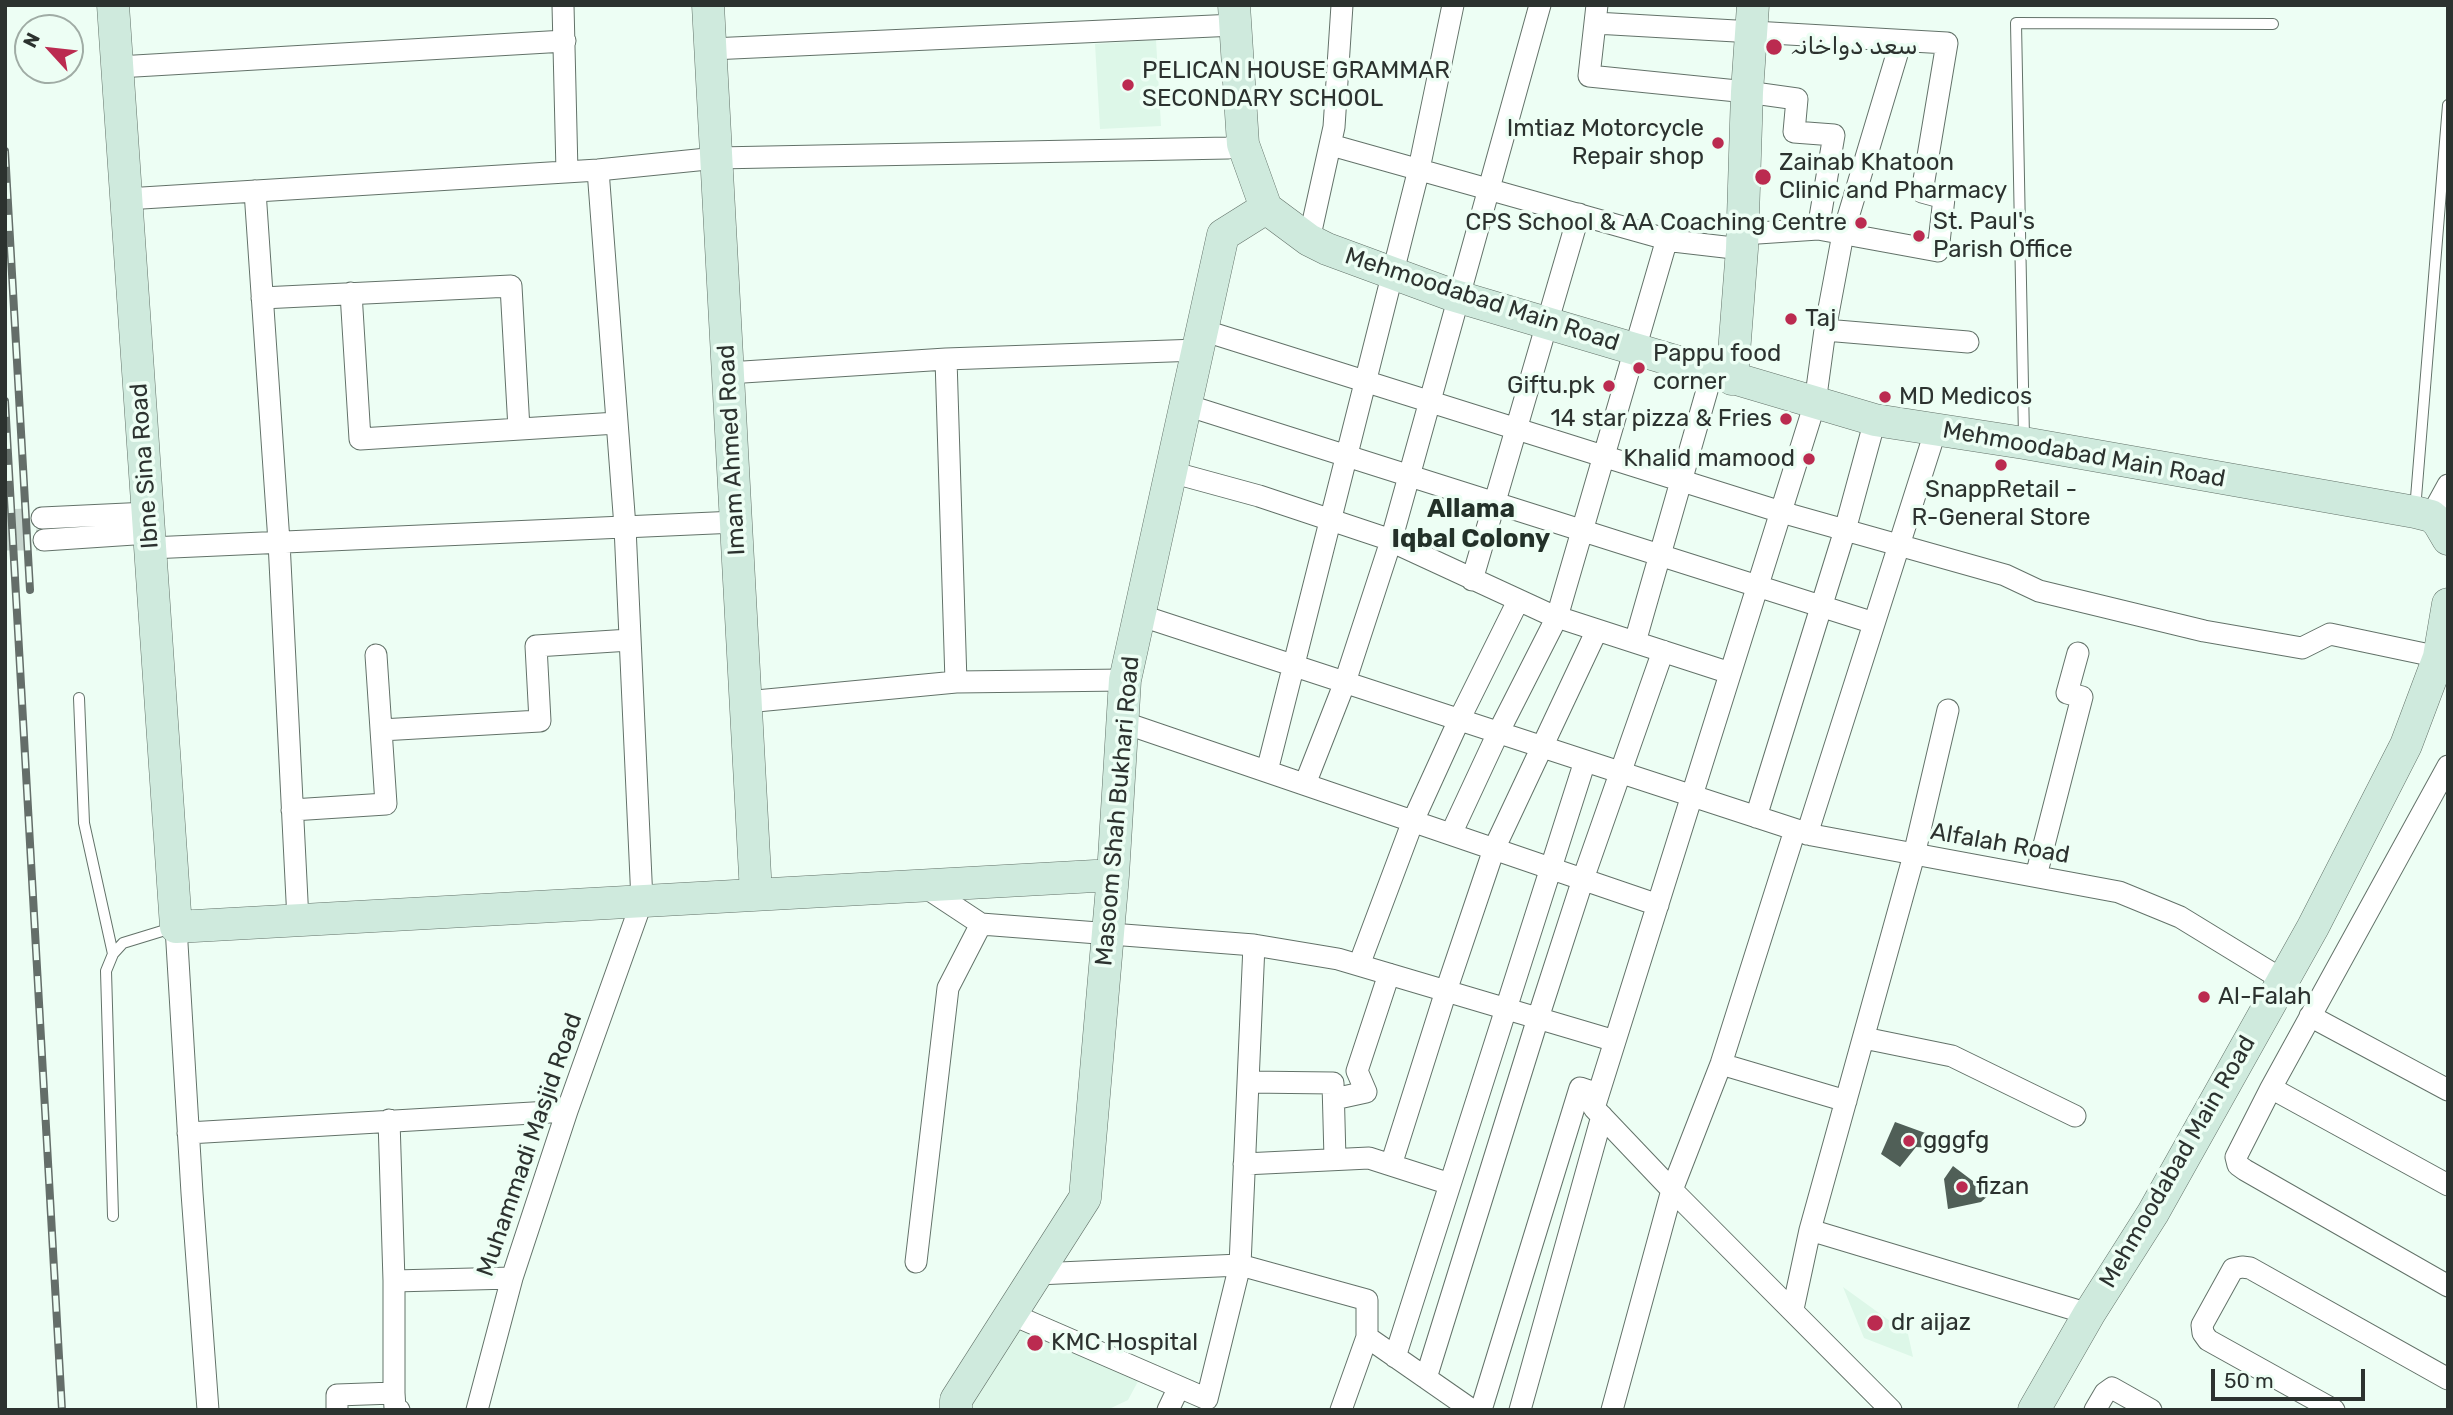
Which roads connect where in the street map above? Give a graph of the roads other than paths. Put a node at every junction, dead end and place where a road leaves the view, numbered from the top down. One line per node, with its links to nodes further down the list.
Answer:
1 (113, 5): 14 (street, Ibne Sina Road)
2 (563, 5): 11 (street)
3 (708, 5): 13 (street, Imam Ahmed Road)
4 (1342, 5): 18 (street)
5 (1453, 5): 20 (street)
6 (1540, 5): 23 (street)
7 (1596, 14): 9 (street); 15 (street)
8 (1234, 15): 13 (street); 17 (street)
9 (1752, 19): 12 (street); 15 (street)
10 (2273, 24): 54 (lane)
11 (565, 41): 14 (street); 22 (street)
12 (1901, 41): 29 (street); 29 (street)
13 (711, 49): 19 (street, Imam Ahmed Road)
14 (117, 67): 25 (street, Ibne Sina Road)
15 (1747, 92): 28 (street); 32 (street)
16 (2448, 105): 66 (lane)
17 (1243, 144): 19 (street); 26 (street)
18 (1331, 145): 20 (street); 31 (street)
19 (717, 158): 21 (street); 43 (street, Imam Ahmed Road)
20 (1419, 169): 23 (street); 33 (street)
21 (598, 170): 22 (street); 50 (street)
22 (567, 172): 24 (street)
23 (1490, 189): 27 (street); 35 (street)
24 (255, 191): 25 (street); 36 (street)
25 (126, 199): 69 (street, Ibne Sina Road)
26 (1266, 208): 31 (street, Mehmoodabad Main Road); 39 (street, Masoom Shah Bukhari Road)
27 (1579, 214): 30 (street); 37 (street)
28 (1818, 229): 29 (street); 32 (street)
29 (1843, 234): 38 (street)
30 (1667, 239): 32 (street); 41 (street)
31 (1308, 240): 33 (street, Mehmoodabad Main Road)
32 (1742, 242): 44 (street)
33 (1393, 274): 35 (street, Mehmoodabad Main Road); 45 (street)
34 (351, 293): 36 (street); 51 (street); 51 (street)
35 (1460, 297): 37 (street, Mehmoodabad Main Road); 46 (street)
36 (262, 298): 73 (street)
37 (1548, 324): 41 (street, Mehmoodabad Main Road); 52 (street)
38 (1825, 330): 40 (street); 47 (street)
39 (1200, 340): 42 (street); 45 (street); 48 (street, Masoom Shah Bukhari Road)
40 (1968, 342)
41 (1636, 350): 44 (street, Mehmoodabad Main Road); 56 (street)
42 (946, 359): 43 (street); 94 (street)
43 (728, 373): 65 (street, Imam Ahmed Road)
44 (1722, 376): 47 (street, Mehmoodabad Main Road); 59 (street)
45 (1367, 382): 46 (street); 55 (street)
46 (1429, 401): 52 (street); 58 (street)
47 (1815, 403): 49 (street, Mehmoodabad Main Road); 62 (street)
48 (1186, 405): 55 (street); 57 (street, Masoom Shah Bukhari Road)
49 (1875, 420): 53 (street, Mehmoodabad Main Road); 68 (street)
50 (617, 424): 51 (street); 67 (street)
51 (519, 429)
52 (1517, 429): 56 (street); 61 (street)
53 (1936, 429): 54 (street, Mehmoodabad Main Road); 74 (street)
54 (2024, 443): 66 (street, Mehmoodabad Main Road)
55 (1348, 457): 58 (street); 64 (street)
56 (1604, 457): 59 (street); 70 (street)
57 (1171, 472): 64 (street); 81 (street, Masoom Shah Bukhari Road)
58 (1408, 476): 61 (street); 72 (street)
59 (1681, 481): 62 (street); 75 (street)
60 (2448, 485): 66 (street)
61 (1494, 504): 70 (street); 76 (street)
62 (1781, 512): 68 (street); 77 (street)
63 (42, 518): 69 (street)
64 (1331, 521): 72 (street); 91 (street)
65 (736, 522): 67 (street); 97 (street, Imam Ahmed Road)
66 (2436, 522)
67 (625, 527): 73 (street); 85 (street)
68 (1845, 530): 74 (street); 80 (street)
69 (149, 531): 71 (street); 73 (street); 127 (street, Ibne Sina Road)
70 (1582, 531): 75 (street); 82 (street)
71 (44, 540)
72 (1391, 541): 76 (street); 95 (street)
73 (279, 542): 110 (street)
74 (1899, 545): 83 (street); 88 (street)
75 (1660, 556): 77 (street); 86 (street)
76 (1472, 579): 78 (street)
77 (1757, 587): 80 (street); 92 (street)
78 (1518, 601): 82 (street); 99 (street)
79 (2448, 604): 88 (street, Mehmoodabad Main Road)
80 (1821, 606): 83 (street); 111 (street)
81 (1139, 615): 91 (street, Alfalah Road); 93 (street, Masoom Shah Bukhari Road)
82 (1557, 617): 84 (street); 102 (street)
83 (1874, 623): 113 (street)
84 (1597, 630): 86 (street); 103 (street)
85 (630, 640): 101 (street); 123 (street)
86 (1635, 642): 87 (street)
87 (1663, 651): 92 (street); 107 (street)
88 (2442, 652): 133 (street, Mehmoodabad Main Road)
89 (2078, 653): 119 (street)
90 (376, 656): 101 (street)
91 (1294, 666): 95 (street, Alfalah Road); 106 (street)
92 (1730, 673): 109 (street)
93 (1125, 680): 94 (street); 100 (street, Masoom Shah Bukhari Road)
94 (956, 682): 97 (street)
95 (1345, 682): 99 (street, Alfalah Road); 108 (street)
96 (79, 698): 130 (lane)
97 (746, 702): 122 (street, Imam Ahmed Road)
98 (1948, 710): 116 (street)
99 (1459, 720): 102 (street, Alfalah Road); 112 (street)
100 (1122, 722): 106 (street); 118 (street, Masoom Shah Bukhari Road)
101 (381, 730): 110 (street)
102 (1498, 733): 103 (street, Alfalah Road); 114 (street)
103 (1541, 747): 104 (street, Alfalah Road); 115 (street)
104 (1584, 761): 107 (street, Alfalah Road); 117 (street)
105 (2448, 766): 136 (street)
106 (1267, 771): 108 (street)
107 (1622, 773): 109 (street, Alfalah Road); 120 (street)
108 (1304, 784): 112 (street)
109 (1692, 796): 111 (street, Alfalah Road); 124 (street)
110 (292, 810): 125 (street)
111 (1756, 817): 113 (street, Alfalah Road)
112 (1413, 821): 114 (street); 131 (street)
113 (1801, 832): 116 (street, Alfalah Road); 140 (street)
114 (1451, 834): 115 (street)
115 (1494, 849): 117 (street); 134 (street)
116 (1914, 855): 119 (street, Alfalah Road); 138 (street)
117 (1549, 868): 120 (street); 135 (street)
118 (1113, 875): 121 (street); 128 (street, Masoom Shah Bukhari Road)
119 (2036, 876): 133 (street, Alfalah Road)
120 (1583, 879): 124 (street); 137 (street)
121 (922, 885): 122 (street); 126 (street)
122 (756, 894): 123 (street)
123 (642, 901): 125 (street); 147 (street, Muhammadi Masjid Road)
124 (1658, 905): 139 (street)
125 (298, 920): 127 (street)
126 (981, 924): 128 (street); 160 (street)
127 (176, 927): 130 (lane); 151 (street)
128 (1107, 934): 129 (street); 162 (street, Masoom Shah Bukhari Road)
129 (1254, 945): 131 (street); 141 (street)
130 (113, 954): 158 (lane)
131 (1359, 965): 132 (street)
132 (1389, 974): 134 (street); 145 (street)
133 (2283, 980): 168 (street, Mehmoodabad Main Road)
134 (1446, 991): 135 (street); 154 (street)
135 (1506, 1008): 137 (street); 155 (street)
136 (2310, 1016): 142 (street); 143 (street)
137 (1538, 1018): 139 (street); 171 (street)
138 (1864, 1038): 146 (street); 149 (street)
139 (1615, 1041): 144 (street)
140 (1721, 1064): 146 (street); 157 (street)
141 (1248, 1082): 145 (street); 153 (street)
142 (2271, 1088): 156 (street); 165 (street)
143 (2448, 1090)
144 (1598, 1094): 148 (street); 182 (street)
145 (1334, 1099): 152 (street)
146 (1846, 1101): 159 (street)
147 (567, 1111): 150 (street); 163 (street, Muhammadi Masjid Road)
148 (1602, 1116): 157 (street); 183 (street)
149 (2075, 1116)
150 (389, 1120): 151 (street); 164 (street)
151 (188, 1133): 176 (street)
152 (1335, 1159): 153 (street); 154 (street)
153 (1244, 1164): 161 (street)
154 (1391, 1165): 155 (street)
155 (1450, 1184): 170 (street)
156 (2448, 1185)
157 (1672, 1190): 166 (street); 184 (street)
158 (113, 1216)
159 (1811, 1230): 166 (street); 168 (street)
160 (916, 1262)
161 (1240, 1265): 162 (street); 169 (street); 173 (street)
162 (1037, 1274): 167 (street, Masoom Shah Bukhari Road)
163 (512, 1278): 164 (street); 178 (street, Muhammadi Masjid Road)
164 (394, 1281): 174 (street)
165 (2448, 1286)
166 (1793, 1310): 185 (street)
167 (1011, 1314): 173 (street); 179 (street, Masoom Shah Bukhari Road)
168 (2089, 1314): 186 (street, Mehmoodabad Main Road)
169 (1367, 1337): 170 (street); 181 (street)
170 (1395, 1357): 171 (street)
171 (1426, 1378): 175 (street)
172 (2448, 1379): 189 (street)
173 (1179, 1387): 180 (street)
174 (396, 1401): 177 (street)
175 (1463, 1407)
176 (208, 1410)
177 (337, 1410)
178 (477, 1410)
179 (956, 1410)
180 (1168, 1410)
181 (1340, 1410)
182 (1481, 1410)
183 (1520, 1410)
184 (1612, 1410)
185 (1891, 1410)
186 (2034, 1410)
187 (2095, 1410): 188 (street)
188 (2151, 1410)
189 (2334, 1410)

